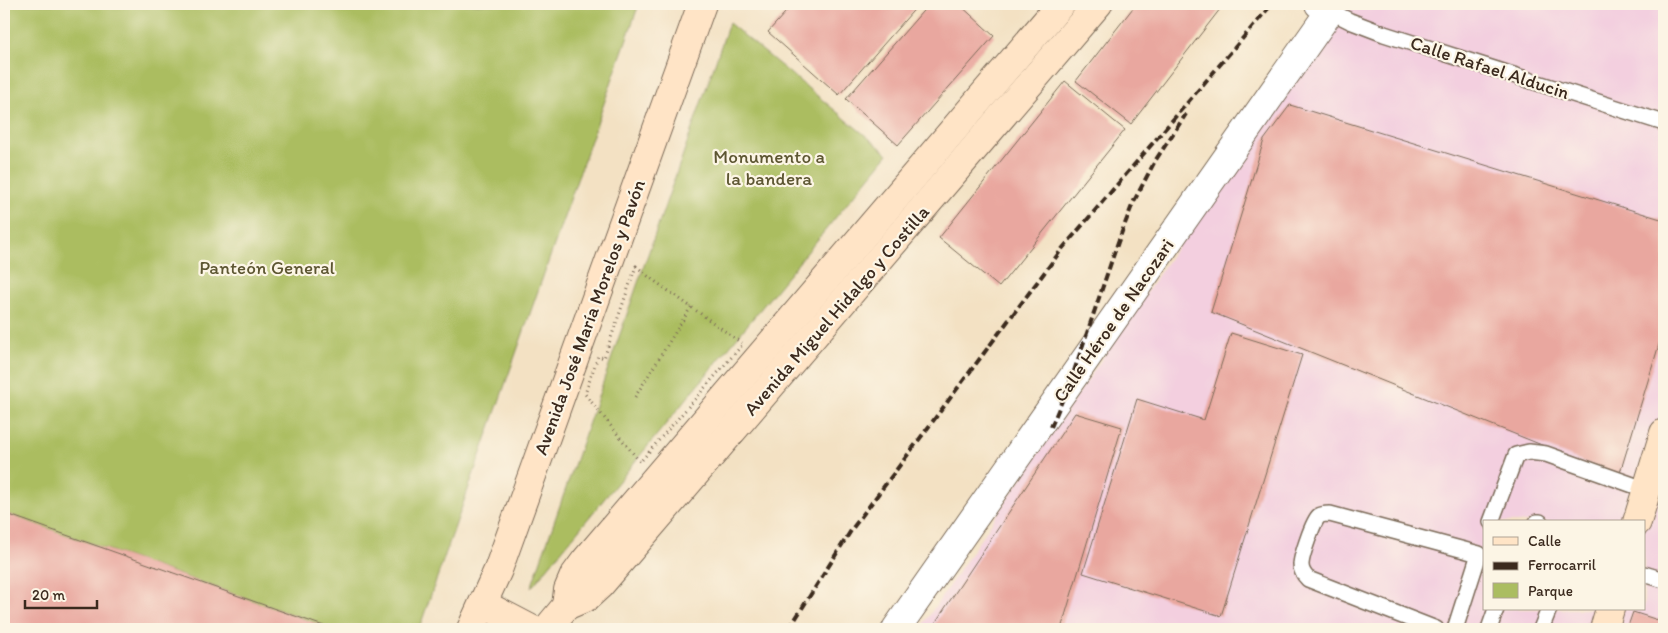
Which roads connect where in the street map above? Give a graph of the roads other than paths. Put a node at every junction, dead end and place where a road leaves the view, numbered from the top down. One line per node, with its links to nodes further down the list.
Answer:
1 (702, 4): 16 (main road, Avenida José María Morelos y Pavón)
2 (1098, 4): 5 (main road, Avenida Miguel Hidalgo y Costilla)
3 (1324, 7): 6 (lane, Calle Rafael Alducin); 24 (street, Calle Héroe de Nacozari)
4 (1054, 12): 5 (main road); 7 (main road, Avenida Miguel Hidalgo y Costilla)
5 (1069, 38): 8 (main road, Avenida Miguel Hidalgo y Costilla)
6 (1664, 123)
7 (931, 156): 8 (main road); 17 (main road, Avenida Miguel Hidalgo y Costilla)
8 (953, 174): 17 (main road, Avenida Miguel Hidalgo y Costilla)
9 (1664, 433): 10 (main road)
10 (1647, 490): 11 (lane); 12 (main road)
11 (1492, 520)
12 (1638, 520)
13 (1482, 548): 25 (lane); 26 (lane)
14 (1646, 575): 15 (lane)
15 (1664, 580)
16 (483, 604): 21 (main road, Avenida José María Morelos y Pavón); 22 (main road)
17 (566, 606): 23 (main road, Avenida Miguel Hidalgo y Costilla)
18 (1496, 610): 27 (lane)
19 (1549, 610): 28 (lane)
20 (1610, 610): 29 (main road)
21 (471, 629)
22 (531, 629)
23 (547, 629)
24 (896, 629)
25 (1436, 629)
26 (1455, 629)
27 (1489, 629)
28 (1541, 629)
29 (1604, 629)

